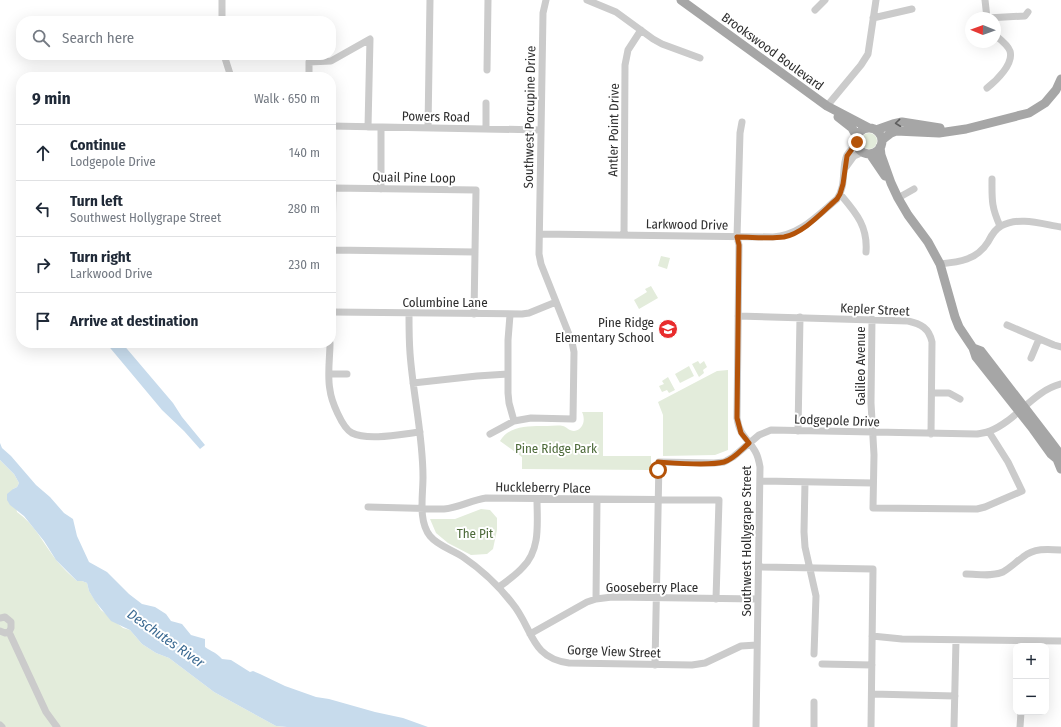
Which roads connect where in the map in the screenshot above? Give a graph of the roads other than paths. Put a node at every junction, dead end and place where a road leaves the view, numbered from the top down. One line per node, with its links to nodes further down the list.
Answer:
1 (222, 0): 14 (street)
2 (430, 0): 34 (street)
3 (488, 0): 23 (street)
4 (546, 0): 37 (street, Southwest Porcupine Drive)
5 (587, 0): 17 (street)
6 (681, 0): 29 (main road, Brookswood Boulevard)
7 (825, 0): 11 (street)
8 (876, 0): 15 (street)
9 (985, 0): 12 (street)
10 (912, 8): 15 (street)
11 (815, 10)
12 (986, 12)
13 (1028, 12): 16 (street)
14 (222, 16)
15 (873, 18): 29 (street)
16 (1001, 18)
17 (641, 30): 20 (street); 53 (street, Antler Point Drive)
18 (1001, 41): 27 (street)
19 (336, 58): 32 (street)
20 (700, 58)
21 (226, 60): 24 (street)
22 (333, 60): 25 (street)
23 (487, 70)
24 (229, 72)
25 (308, 72)
26 (1061, 80): 38 (main road)
27 (987, 88)
28 (486, 104): 35 (street)
29 (829, 107): 36 (main road, Brookswood Boulevard); 39 (main road, Brookswood Boulevard)
30 (742, 122): 54 (street, Southwest Hollygrape Street)
31 (336, 126): 32 (street, Powers Road)
32 (368, 127): 33 (street, Powers Road)
33 (382, 127): 34 (street, Powers Road); 46 (street)
34 (428, 128): 35 (street, Powers Road)
35 (486, 129): 37 (street, Powers Road)
36 (872, 129): 38 (main road, one-way to 36); 39 (main road); 40 (main road)
37 (541, 130): 52 (street, Southwest Porcupine Drive)
38 (949, 131): 40 (main road)
39 (857, 139): 41 (main road); 42 (street)
40 (881, 144): 41 (main road); 44 (main road)
41 (866, 153): 42 (street); 44 (main road)
42 (845, 168): 48 (street)
43 (992, 179): 50 (street)
44 (891, 183): 49 (main road)
45 (336, 188): 46 (street, Quail Pine Loop)
46 (381, 189): 56 (street, Quail Pine Loop)
47 (914, 189): 49 (street)
48 (840, 194): 54 (street, Larkwood Drive); 57 (street)
49 (898, 198): 58 (main road)
50 (1000, 226): 51 (street); 58 (street)
51 (1061, 227)
52 (540, 234): 53 (street, Larkwood Drive); 59 (street, Southwest Porcupine Drive)
53 (624, 235): 54 (street, Larkwood Drive)
54 (737, 237): 64 (street, Southwest Hollygrape Street)
55 (336, 250): 56 (street)
56 (475, 252): 62 (street, Quail Pine Loop)
57 (866, 252)
58 (940, 264): 79 (main road)
59 (556, 302): 63 (street, Columbine Lane); 80 (street, Southwest Porcupine Drive)
60 (336, 312): 61 (street, Columbine Lane)
61 (409, 314): 62 (street, Columbine Lane); 75 (street, Gorge View Street)
62 (474, 314): 63 (street, Columbine Lane)
63 (510, 315): 74 (street)
64 (738, 316): 65 (street, Kepler Street); 87 (street, Southwest Hollygrape Street)
65 (800, 317): 66 (street, Kepler Street); 81 (street)
66 (872, 320): 77 (street, Kepler Street); 84 (street, Galileo Avenue)
67 (1007, 325): 68 (street)
68 (1039, 339): 69 (street); 71 (street)
69 (1061, 347)
70 (330, 348): 72 (street)
71 (1031, 358)
72 (330, 374): 73 (street); 82 (street)
73 (348, 374)
74 (508, 374): 75 (street); 80 (street)
75 (414, 383): 82 (street, Gorge View Street)
76 (1061, 384): 79 (street, Lodgepole Drive)
77 (932, 393): 78 (street); 86 (street, Kepler Street)
78 (960, 399)
79 (1022, 409): 83 (street, Lodgepole Drive); 88 (main road)
80 (514, 421): 85 (street)
81 (798, 431): 84 (street, Lodgepole Drive); 87 (street, Lodgepole Drive)
82 (420, 432): 96 (street, Gorge View Street)
83 (989, 432): 86 (street, Lodgepole Drive); 91 (street, Galileo Avenue)
84 (872, 433): 86 (street, Lodgepole Drive); 91 (street, Galileo Avenue)
85 (490, 434)
86 (931, 434)
87 (749, 443): 89 (street, Southwest Hollygrape Street); 94 (street, Lodgepole Drive)
88 (1061, 469)
89 (760, 481): 90 (street); 98 (street, Southwest Hollygrape Street)
90 (805, 482): 91 (street); 99 (street)
91 (873, 483)
92 (537, 499): 93 (street, Huckleberry Place); 96 (street, Huckleberry Place); 101 (street)
93 (597, 500): 94 (street, Huckleberry Place); 103 (street)
94 (658, 500): 102 (street); 104 (street, Huckleberry Place)
95 (368, 507): 96 (street, Huckleberry Place)
96 (423, 509): 101 (street, Gorge View Street)
97 (1061, 550): 100 (street)
98 (759, 567): 99 (street); 105 (street, Southwest Hollygrape Street)
99 (810, 567): 110 (street); 115 (street)
100 (966, 574)
101 (500, 587): 109 (street, Gorge View Street)
102 (656, 598): 103 (street, Gooseberry Place); 104 (street, Gooseberry Place); 117 (street)
103 (596, 599): 109 (street, Gooseberry Place)
104 (716, 599): 105 (street, Gooseberry Place)
105 (758, 599): 114 (street, Southwest Hollygrape Street)
106 (0, 618): 108 (street)
107 (0, 630): 108 (street)
108 (9, 632): 123 (street)
109 (530, 634): 117 (street, Gorge View Street)
110 (872, 636): 111 (street); 118 (street)
111 (956, 640): 113 (street); 120 (street)
112 (1061, 641): 113 (street)
113 (1021, 643)
114 (757, 645): 117 (street, Gorge View Street); 124 (street, Southwest Hollygrape Street)
115 (814, 654)
116 (822, 664): 118 (street)
117 (655, 665)
118 (872, 665): 119 (street)
119 (872, 694): 120 (street); 126 (street)
120 (955, 696): 127 (street)
121 (814, 702): 125 (street)
122 (1020, 715): 128 (street)
123 (57, 727)
124 (756, 727)
125 (814, 727)
126 (872, 727)
127 (954, 727)
128 (1020, 727)

